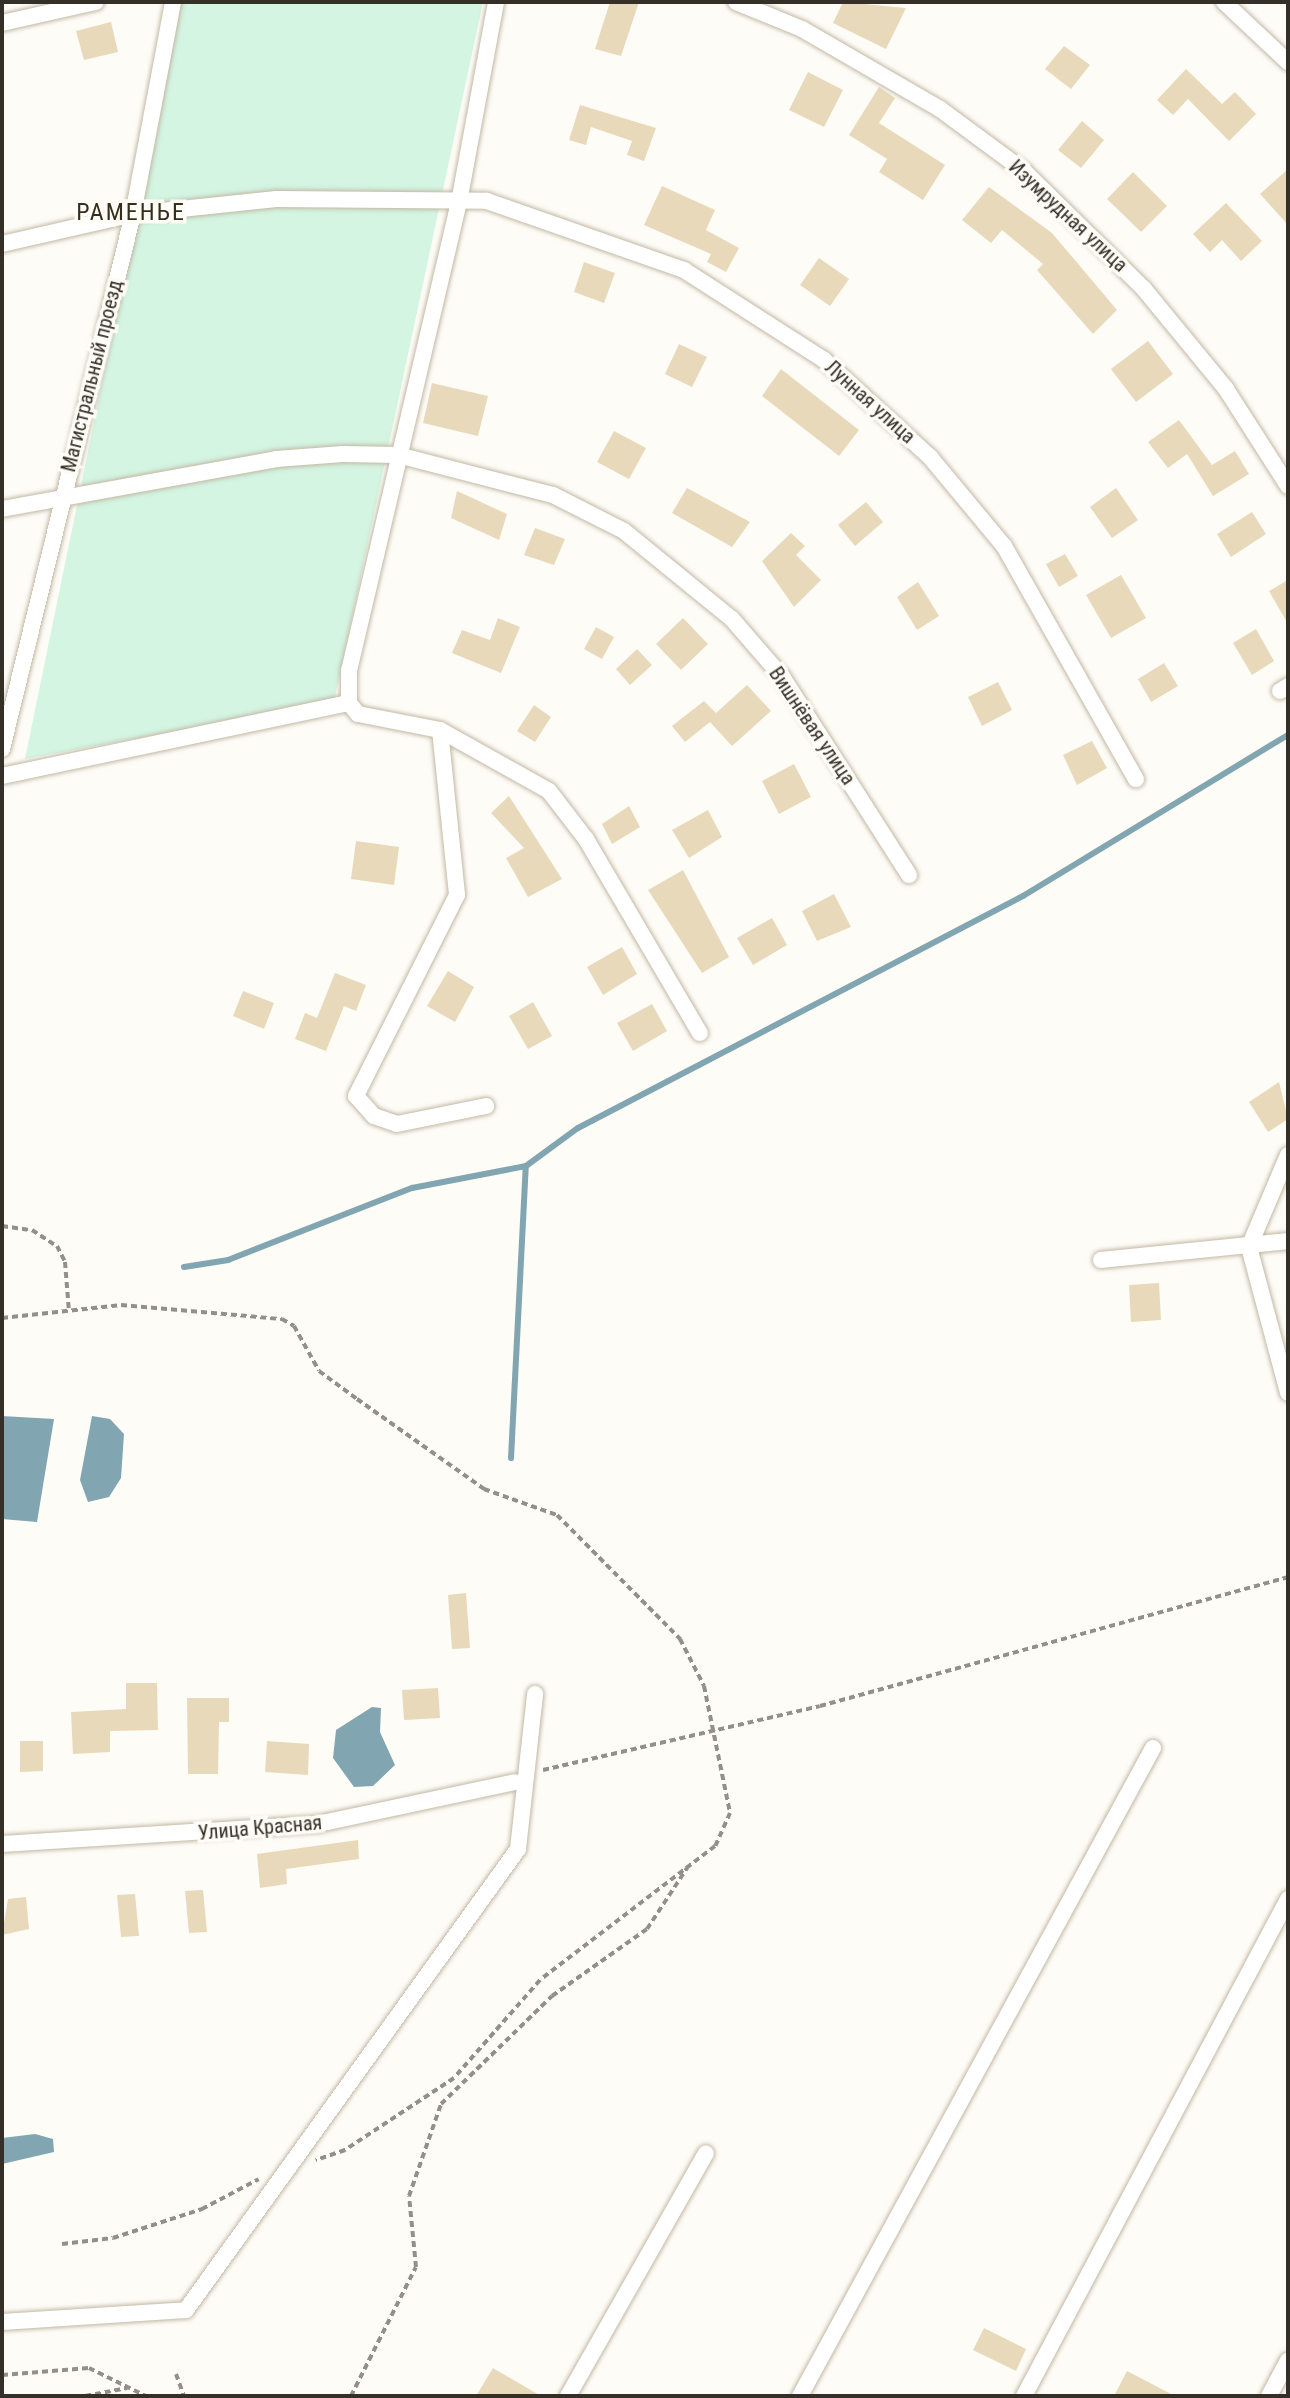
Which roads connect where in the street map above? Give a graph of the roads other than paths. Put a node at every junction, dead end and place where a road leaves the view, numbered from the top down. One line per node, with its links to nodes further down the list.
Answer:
1 (96, 2): 6 (street)
2 (173, 2): 9 (street, Магистральный проезд)
3 (496, 2): 8 (street)
4 (736, 2): 12 (street, Изумрудная улица)
5 (1224, 2): 7 (street)
6 (2, 23)
7 (1288, 62)
8 (459, 202): 9 (street, Лунная улица); 11 (street); 19 (street, Лунная улица)
9 (133, 214): 10 (street, Лунная улица); 13 (street, Магистральный проезд)
10 (2, 244)
11 (398, 455): 13 (street, Вишнёвая улица); 15 (street); 20 (street, Вишнёвая улица)
12 (1288, 486)
13 (63, 495): 14 (street, Вишнёвая улица); 17 (street, Магистральный проезд)
14 (2, 509)
15 (349, 703): 16 (street); 18 (street)
16 (440, 730): 21 (street); 22 (street)
17 (2, 749)
18 (2, 776)
19 (1136, 779)
20 (909, 875)
21 (700, 1033)
22 (486, 1106)
23 (1288, 1155): 25 (street)
24 (1288, 1241): 25 (street)
25 (1249, 1247): 26 (street); 27 (street)
26 (1101, 1260)
27 (1288, 1393)
28 (535, 1694): 30 (street)
29 (1153, 1748): 37 (street)
30 (520, 1780): 31 (street, Улица Красная); 34 (street)
31 (2, 1844)
32 (1288, 1899): 38 (street)
33 (706, 2153): 36 (street)
34 (2, 2322)
35 (1288, 2361): 39 (street)
36 (568, 2396)
37 (800, 2396)
38 (1024, 2396)
39 (1269, 2396)

